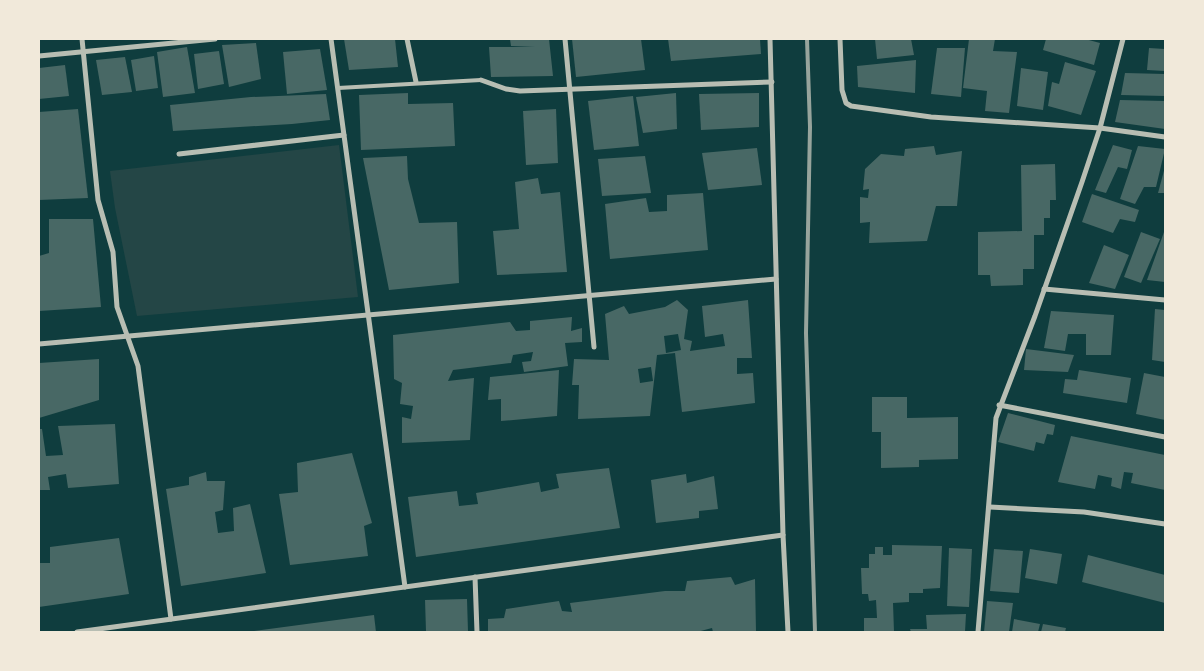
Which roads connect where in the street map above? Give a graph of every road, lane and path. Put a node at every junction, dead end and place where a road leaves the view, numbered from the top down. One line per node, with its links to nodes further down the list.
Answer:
1 (82, 39): 9 (street)
2 (215, 39): 9 (street)
3 (331, 39): 14 (street)
4 (407, 39): 12 (street)
5 (565, 39): 15 (street)
6 (770, 39): 13 (street)
7 (840, 39): 16 (street)
8 (1123, 39): 16 (street)
9 (83, 51): 10 (street); 25 (street)
10 (39, 56)
11 (481, 80): 12 (lane); 15 (street)
12 (416, 82): 14 (lane)
13 (772, 82): 15 (street); 20 (street)
14 (338, 88): 17 (street)
15 (569, 89): 22 (street)
16 (1100, 128): 18 (street); 21 (street)
17 (344, 135): 19 (street); 24 (street)
18 (1165, 137)
19 (179, 154)
20 (776, 279): 22 (street); 32 (street)
21 (1044, 289): 23 (street); 28 (street)
22 (590, 294): 24 (street); 27 (street)
23 (1165, 300)
24 (370, 315): 25 (street); 34 (street)
25 (127, 336): 26 (street); 35 (street)
26 (39, 344)
27 (594, 347)
28 (1000, 405): 29 (street); 30 (street)
29 (1165, 438)
30 (990, 507): 31 (street); 39 (street)
31 (1165, 524)
32 (783, 535): 33 (street); 38 (street)
33 (475, 578): 34 (street); 37 (street)
34 (405, 587): 35 (street)
35 (171, 619): 36 (street)
36 (77, 632)
37 (477, 632)
38 (788, 632)
39 (978, 632)

